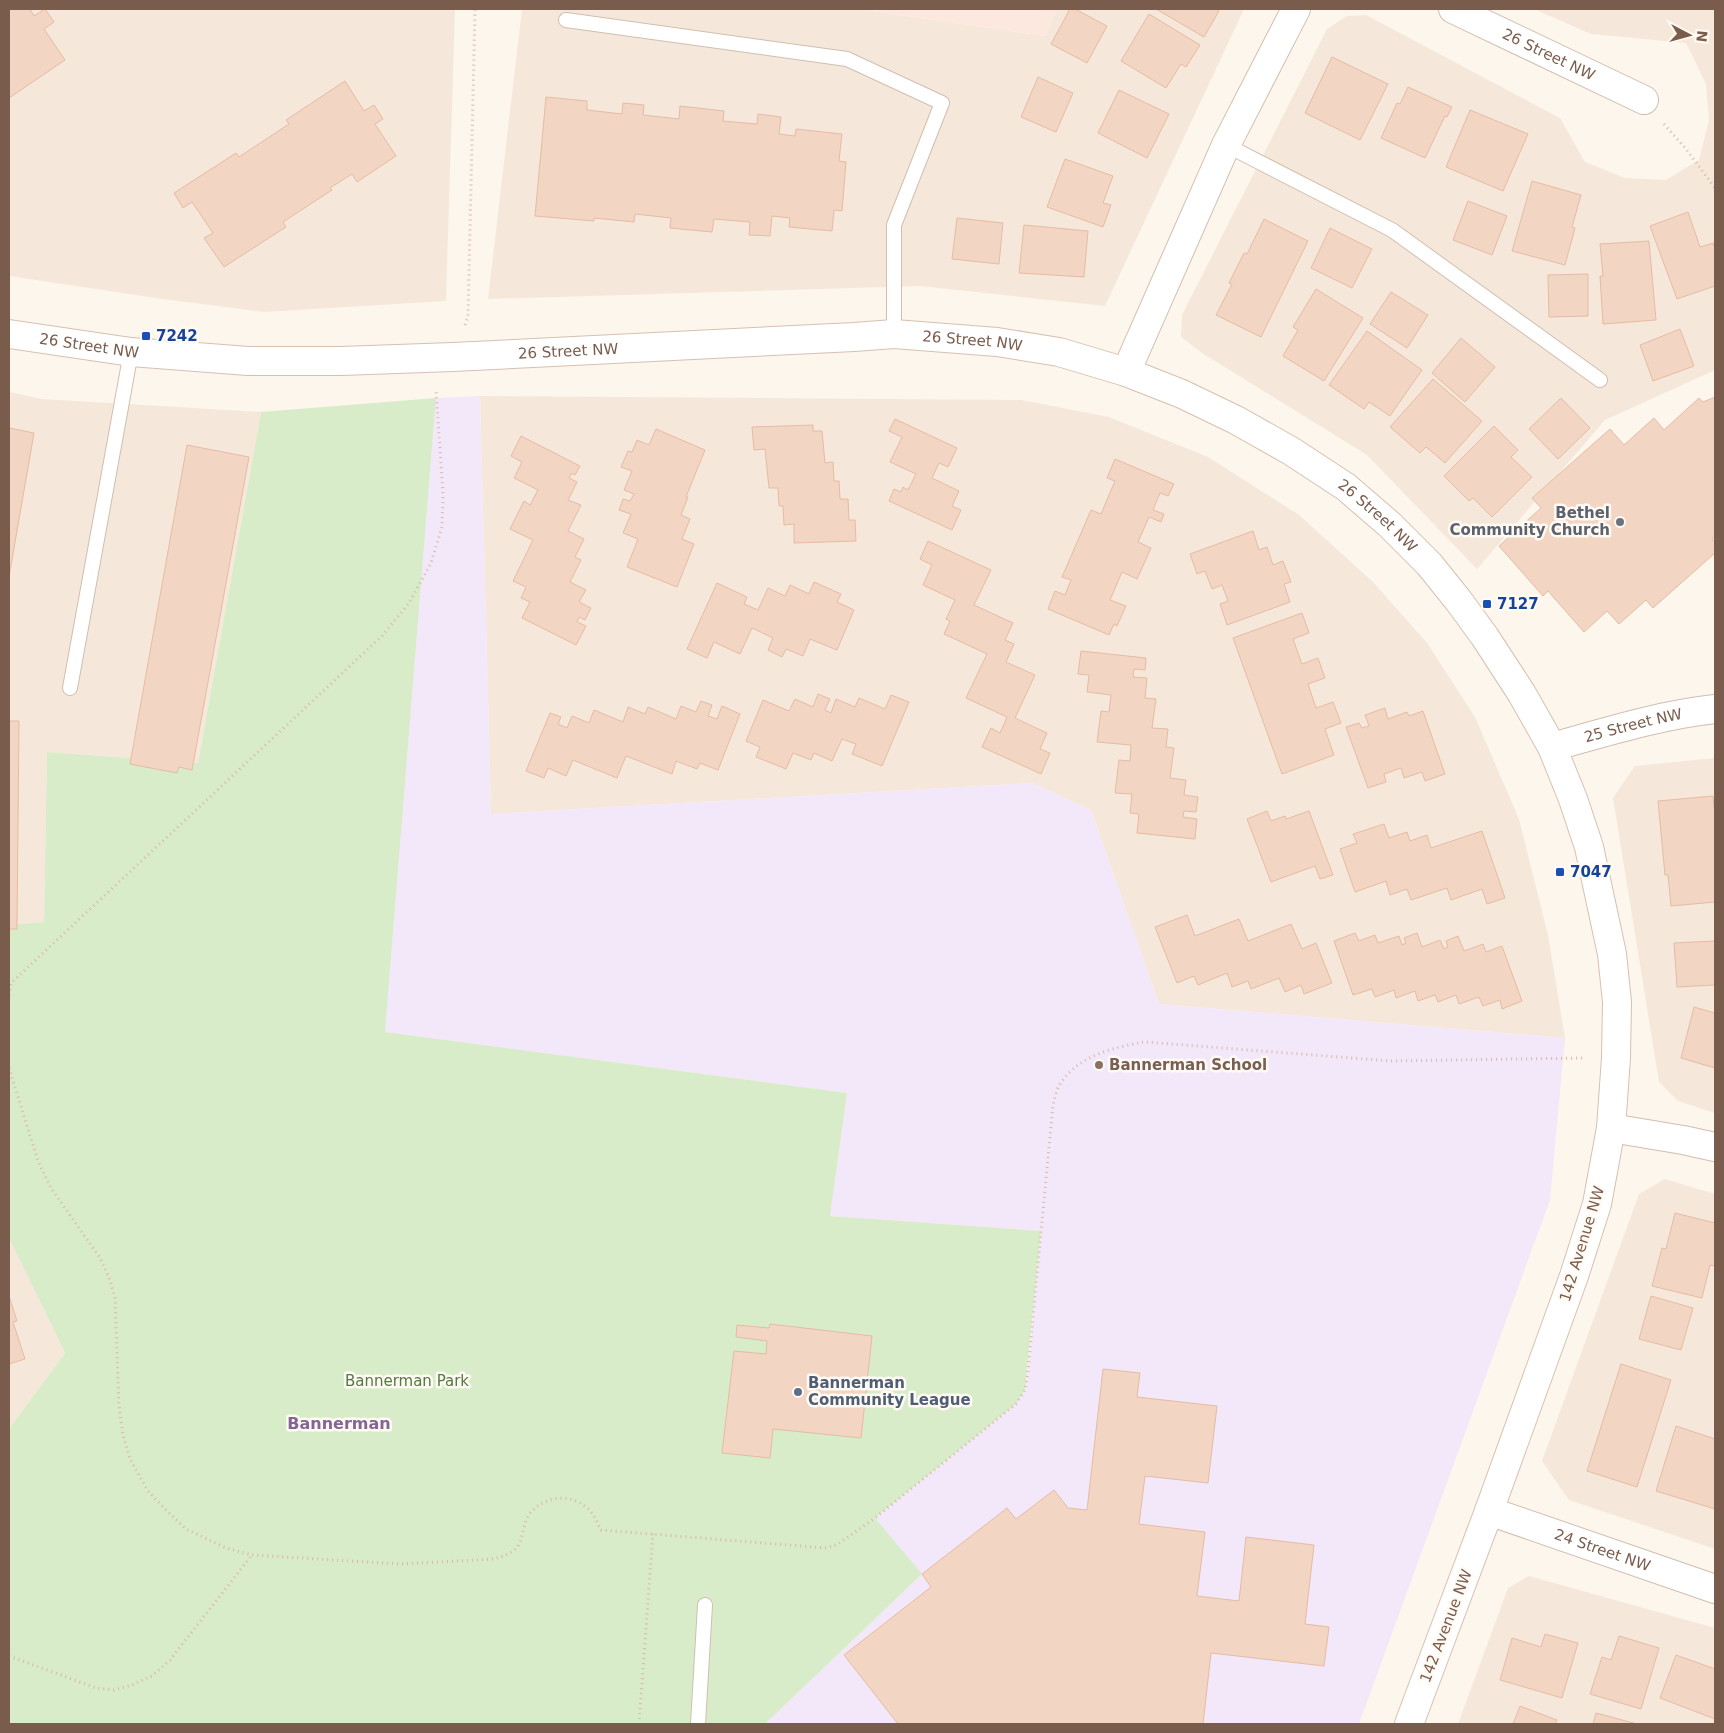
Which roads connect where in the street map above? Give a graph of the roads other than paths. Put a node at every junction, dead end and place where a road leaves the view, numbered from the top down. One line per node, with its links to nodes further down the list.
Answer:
1 (1296, 9): 5 (street)
2 (1453, 9): 4 (street, 26 Street NW)
3 (566, 20): 7 (lane)
4 (1644, 100)
5 (1226, 145): 9 (street); 10 (lane)
6 (9, 334): 8 (street, 26 Street NW)
7 (894, 334): 8 (street, 26 Street NW); 9 (street, 26 Street NW)
8 (131, 352): 11 (lane)
9 (1126, 372): 13 (street, 26 Street NW)
10 (1600, 380)
11 (70, 688)
12 (1715, 709): 13 (street, 25 Street NW)
13 (1552, 747): 14 (street, 142 Avenue NW)
14 (1611, 1128): 15 (street); 16 (street, 142 Avenue NW)
15 (1715, 1147)
16 (1489, 1511): 17 (street, 24 Street NW); 19 (street, 142 Avenue NW)
17 (1715, 1588)
18 (705, 1604): 20 (lane)
19 (1413, 1723)
20 (698, 1724)

